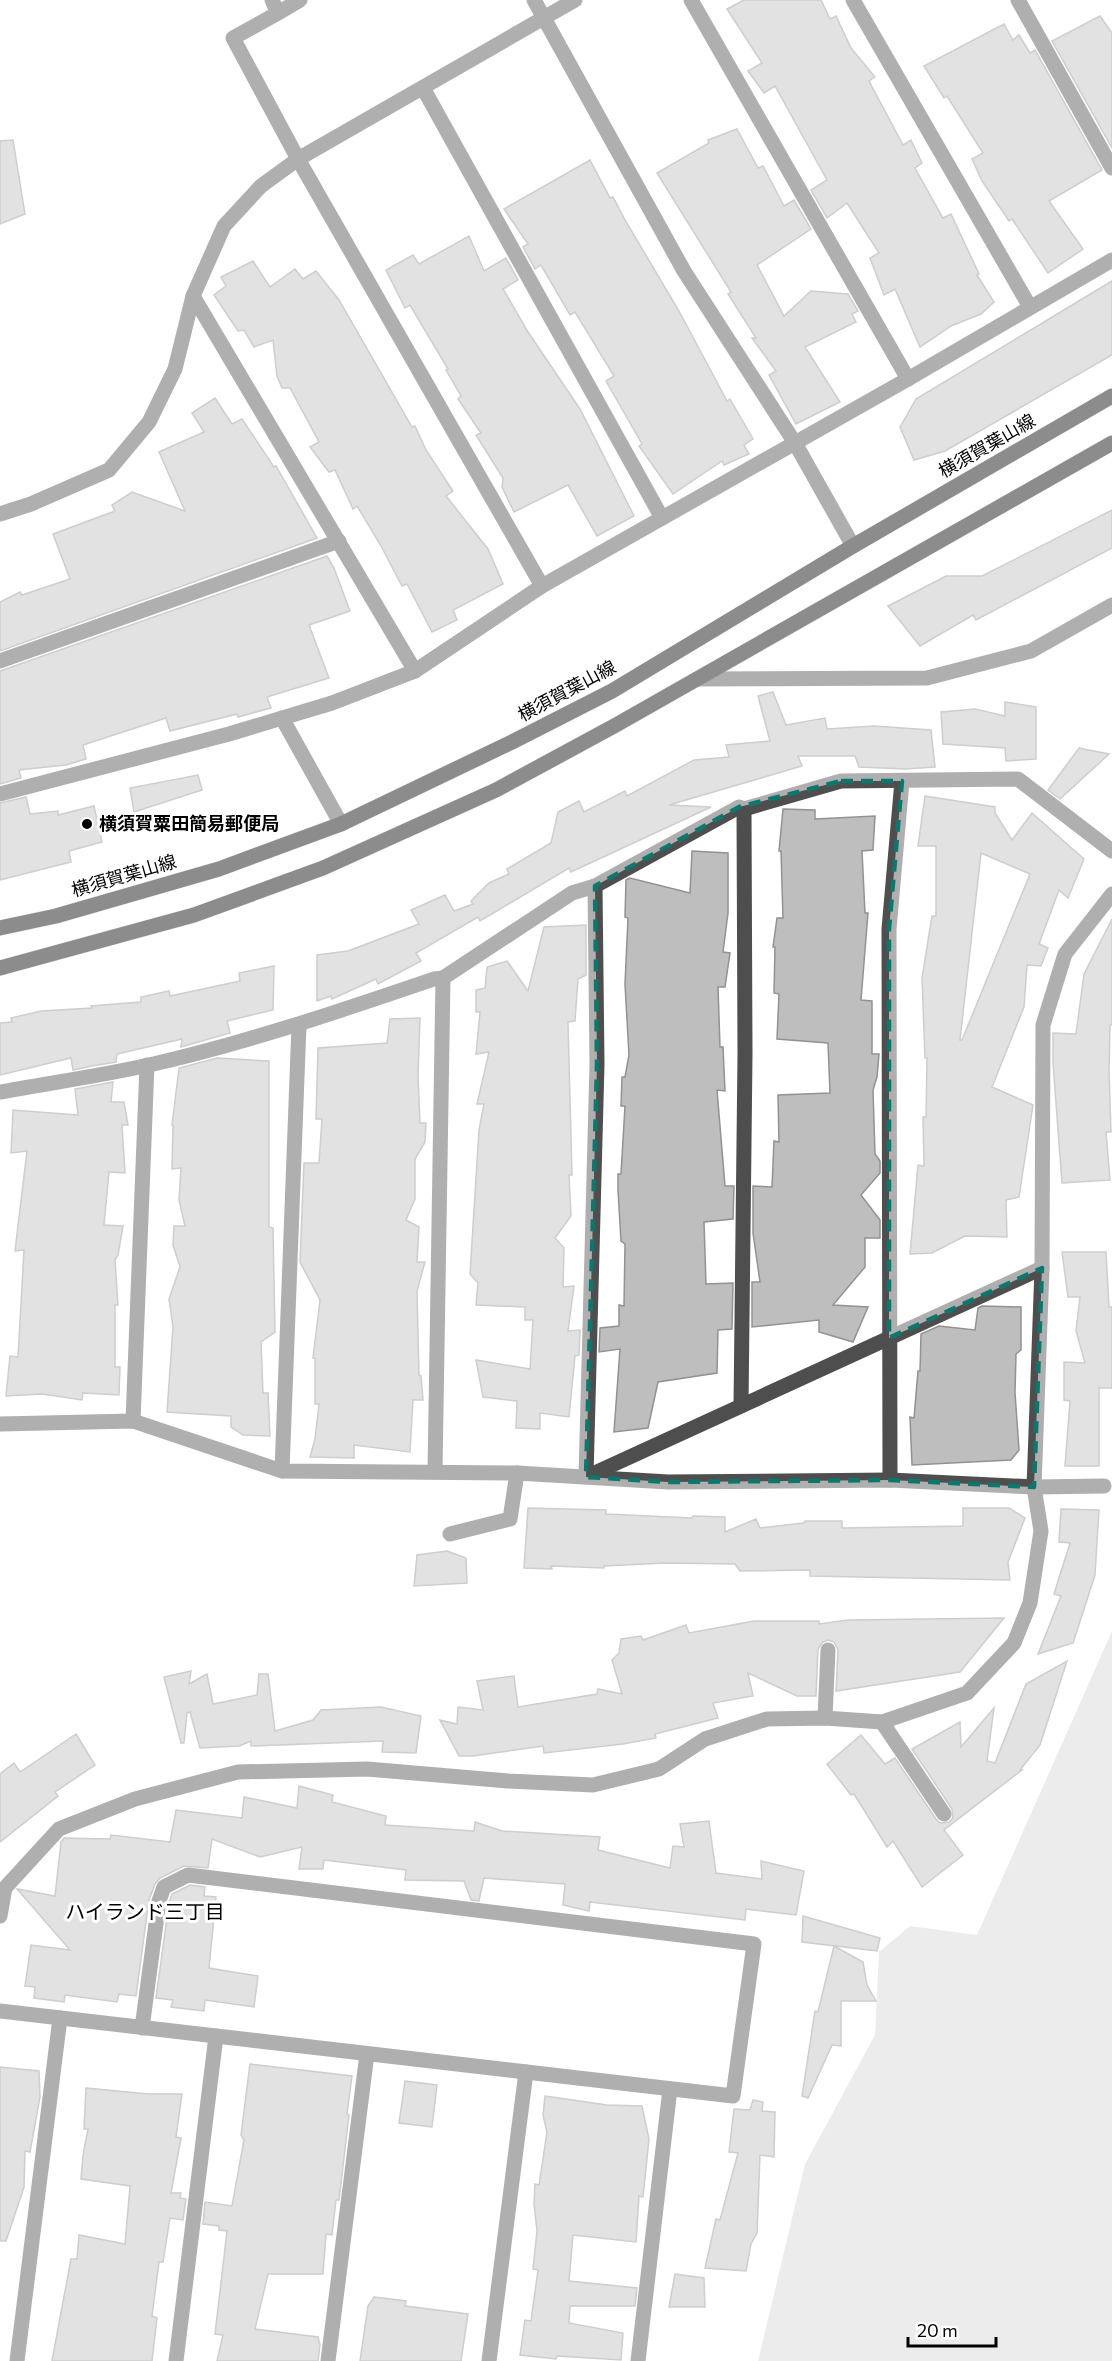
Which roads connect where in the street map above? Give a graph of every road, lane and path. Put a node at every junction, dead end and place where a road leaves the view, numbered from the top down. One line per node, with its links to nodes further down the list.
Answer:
1 (300, 0): 7 (street)
2 (534, 0): 8 (street)
3 (575, 0): 8 (street)
4 (691, 0): 15 (street)
5 (853, 0): 14 (street)
6 (1018, 0): 11 (street)
7 (275, 6): 10 (street)
8 (544, 18): 9 (street); 17 (street)
9 (423, 88): 10 (street); 20 (street)
10 (298, 159): 13 (street); 23 (street)
11 (1112, 168)
12 (1112, 260): 14 (street)
13 (193, 296): 19 (street); 21 (street)
14 (1030, 307): 15 (street)
15 (908, 379): 17 (street)
16 (1112, 396): 22 (main road, 横須賀葉山線)
17 (795, 443): 20 (street); 22 (street)
18 (1112, 443): 27 (main road)
19 (0, 514)
20 (662, 518): 23 (street)
21 (339, 541): 25 (street); 26 (street)
22 (853, 546): 32 (main road, 横須賀葉山線)
23 (542, 586): 26 (street)
24 (1112, 605): 27 (street)
25 (0, 661)
26 (415, 671): 28 (street)
27 (697, 679): 37 (main road)
28 (282, 718): 30 (street); 32 (street)
29 (902, 781): 31 (street); 33 (street); 43 (street)
30 (0, 794)
31 (744, 809): 34 (street); 44 (street)
32 (341, 824): 36 (main road, 横須賀葉山線)
33 (1112, 851)
34 (595, 886): 38 (street); 50 (street)
35 (1112, 894): 42 (street)
36 (0, 928)
37 (0, 968)
38 (443, 978): 39 (street); 48 (street)
39 (299, 1025): 40 (street); 47 (street)
40 (147, 1065): 41 (street); 45 (street)
41 (0, 1092)
42 (1042, 1268): 43 (street); 53 (street)
43 (890, 1338): 44 (street); 51 (street)
44 (741, 1406): 50 (street)
45 (133, 1421): 46 (street); 47 (street)
46 (0, 1424)
47 (282, 1471): 48 (street)
48 (435, 1472): 49 (street)
49 (517, 1473): 50 (street); 54 (street)
50 (586, 1477): 51 (street)
51 (890, 1480): 53 (street)
52 (1104, 1486): 53 (street)
53 (1034, 1487): 57 (street)
54 (450, 1534)
55 (828, 1650): 56 (street)
56 (825, 1718): 57 (street); 59 (street)
57 (882, 1722): 58 (street)
58 (944, 1814)
59 (0, 1916)
60 (0, 2011): 61 (street)
61 (60, 2018): 62 (street); 67 (street)
62 (142, 2028): 63 (street); 66 (street)
63 (216, 2036): 64 (street); 68 (street)
64 (367, 2054): 65 (street); 69 (street)
65 (526, 2072): 66 (street); 70 (street)
66 (670, 2089): 71 (street)
67 (17, 2361)
68 (176, 2361)
69 (328, 2361)
70 (489, 2361)
71 (638, 2361)

